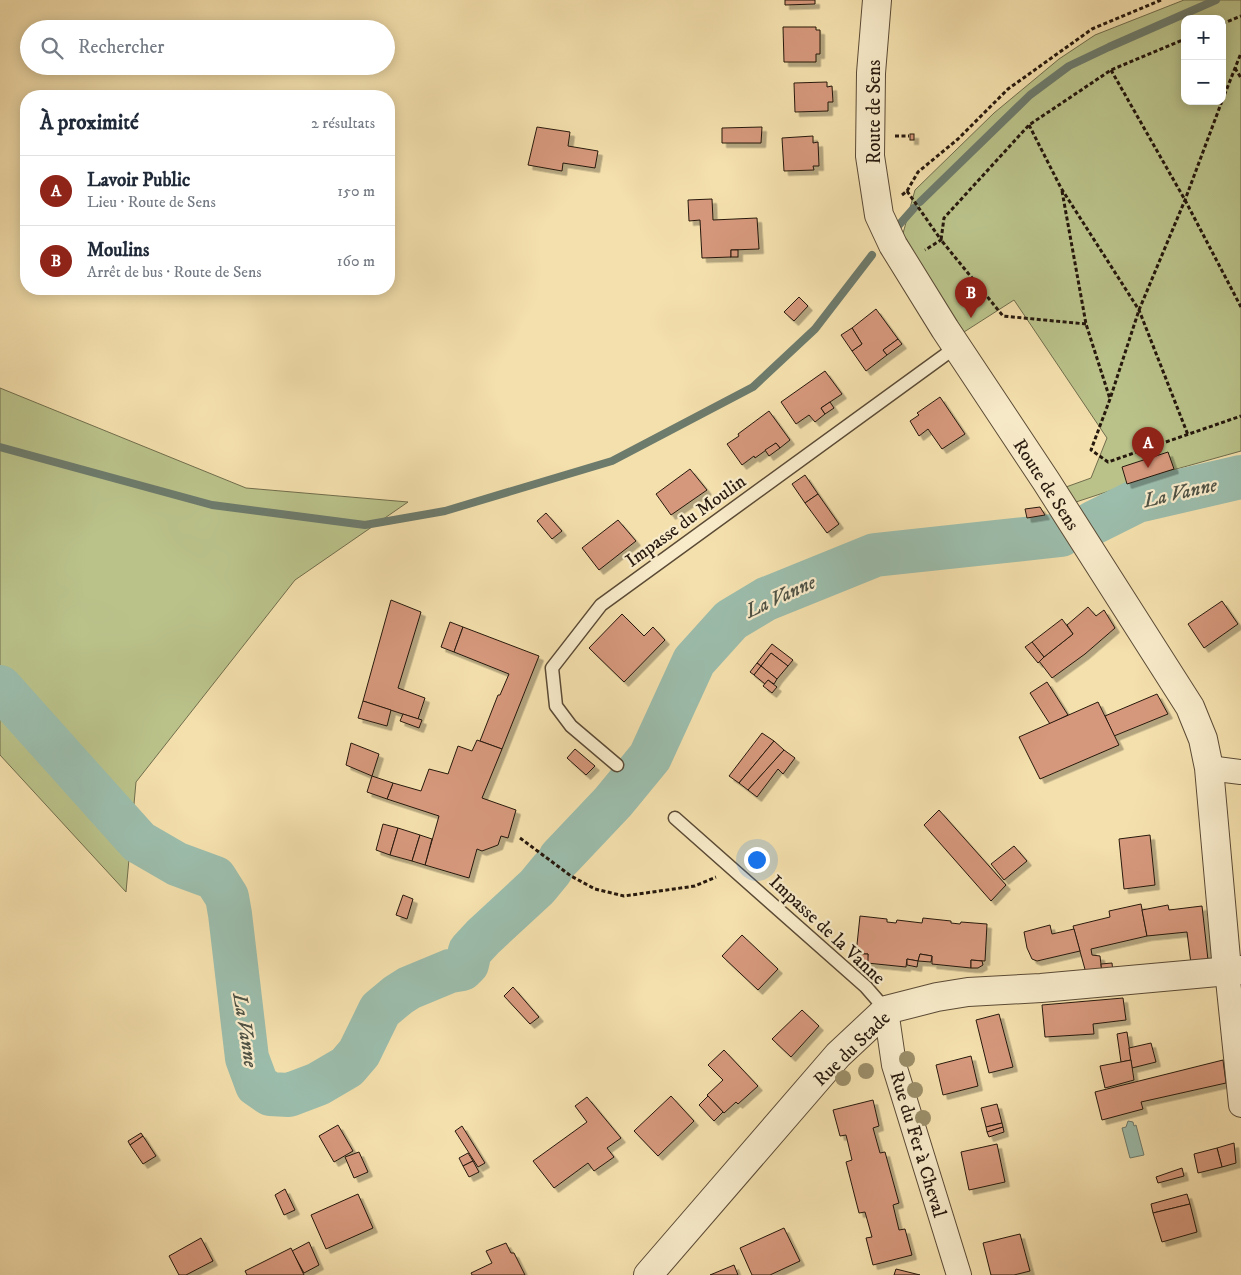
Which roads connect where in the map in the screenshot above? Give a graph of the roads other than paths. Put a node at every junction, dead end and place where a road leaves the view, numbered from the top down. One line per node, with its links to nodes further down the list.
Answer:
1 (877, 0): 2 (street, Route de Sens)
2 (956, 347): 3 (lane, Impasse du Moulin); 4 (street, Route de Sens)
3 (617, 765)
4 (1209, 768): 5 (street); 7 (street, Route de Sens)
5 (1241, 772)
6 (675, 818): 8 (lane, Impasse de la Vanne)
7 (1234, 970): 8 (street, Rue du Stade); 9 (street)
8 (886, 1010): 10 (street, Rue du Stade); 11 (street, Rue du Fer à Cheval)
9 (1241, 1106)
10 (648, 1275)
11 (960, 1275)

